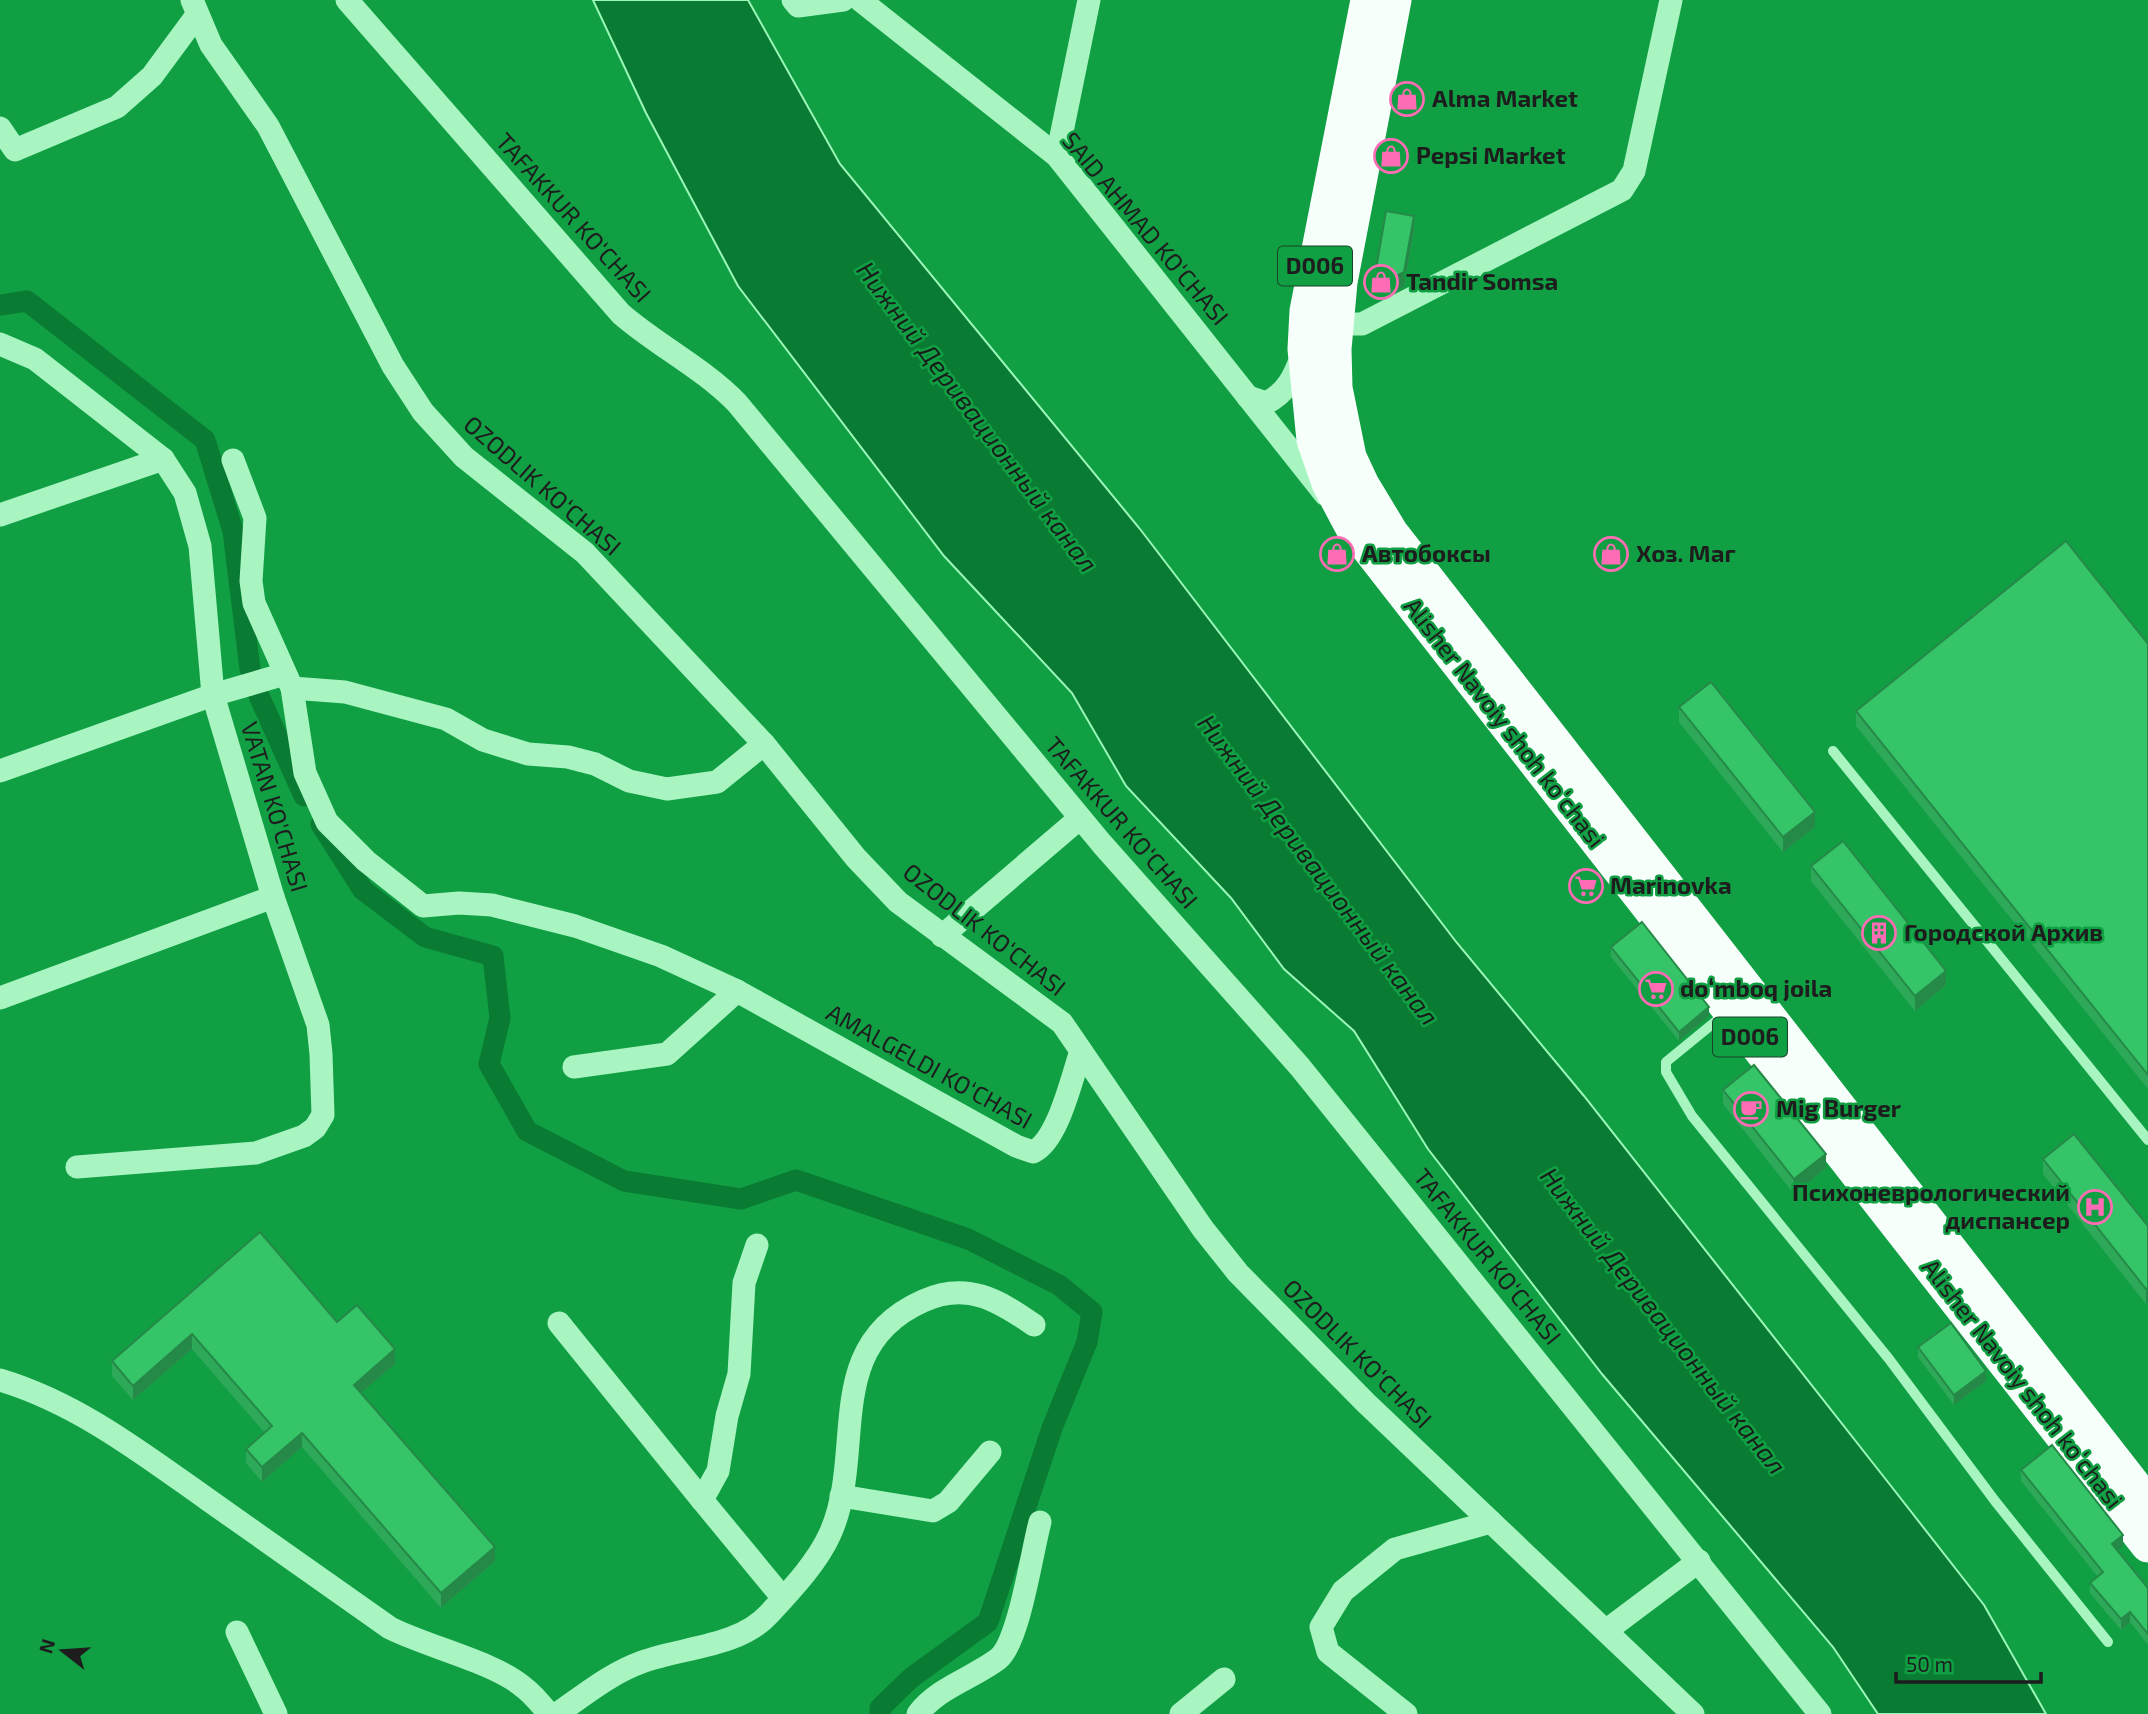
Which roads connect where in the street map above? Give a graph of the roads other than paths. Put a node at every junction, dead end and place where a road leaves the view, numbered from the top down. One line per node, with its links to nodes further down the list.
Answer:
1 (347, 0): 25 (street, TAFAKKUR KO‘CHASI)
2 (793, 0): 3 (street)
3 (844, 0)
4 (860, 0): 11 (street, SAID AHMAD KO‘CHASI)
5 (1089, 0): 11 (street)
6 (1368, 0): 14 (main road, D006)
7 (1394, 0): 12 (main road, D006)
8 (1671, 0): 12 (street)
9 (194, 7): 10 (street, OZODLIK KO‘CHASI); 22 (street, OZODLIK KO‘CHASI)
10 (0, 128)
11 (1057, 156): 15 (street, SAID AHMAD KO‘CHASI)
12 (1335, 324): 33 (main road, Alisher Navoiy shoh koʻchasi / D006)
13 (0, 344): 16 (street, VATAN KO'CHASI)
14 (1305, 349): 15 (street); 19 (main road, D006)
15 (1248, 397): 19 (street, SAID AHMAD KO‘CHASI)
16 (163, 459): 18 (street); 21 (street, VATAN KO'CHASI)
17 (233, 460): 20 (street, AMALGELDI KO‘CHASI)
18 (0, 515)
19 (1353, 528): 30 (main road, Alisher Navoiy shoh koʻchasi / D006)
20 (288, 681): 21 (street); 22 (street); 28 (street, AMALGELDI KO‘CHASI)
21 (213, 695): 24 (street); 26 (street, VATAN KO'CHASI)
22 (764, 744): 27 (street, OZODLIK KO‘CHASI)
23 (1833, 751): 34 (lane)
24 (0, 771)
25 (1080, 818): 27 (street); 47 (street, TAFAKKUR KO‘CHASI)
26 (273, 897): 29 (street); 35 (street, VATAN KO'CHASI)
27 (942, 936): 31 (street, OZODLIK KO‘CHASI)
28 (737, 991): 31 (street, AMALGELDI KO‘CHASI); 32 (street)
29 (0, 998)
30 (1729, 1011): 33 (main road, Alisher Navoiy shoh koʻchasi / D006); 51 (lane)
31 (1081, 1051): 45 (street, OZODLIK KO‘CHASI)
32 (575, 1067)
33 (1798, 1076): 43 (main road, Alisher Navoiy shoh koʻchasi / D006); 46 (main road, Alisher Navoiy shoh koʻchasi / D006)
34 (2148, 1140)
35 (77, 1167)
36 (757, 1245): 42 (street)
37 (559, 1323): 42 (street)
38 (1034, 1325): 41 (street)
39 (0, 1380): 54 (street)
40 (989, 1452): 41 (street)
41 (841, 1496): 48 (street)
42 (702, 1500): 48 (street)
43 (2148, 1504)
44 (1040, 1522): 56 (street)
45 (1491, 1522): 49 (street, OZODLIK KO‘CHASI); 58 (street)
46 (2148, 1545)
47 (1699, 1561): 49 (street); 60 (street, TAFAKKUR KO‘CHASI)
48 (782, 1597): 55 (street)
49 (1607, 1630): 59 (street, OZODLIK KO‘CHASI)
50 (237, 1632): 53 (street)
51 (2108, 1642)
52 (1224, 1679): 57 (street)
53 (276, 1714)
54 (549, 1714)
55 (557, 1714)
56 (918, 1714)
57 (1181, 1714)
58 (1406, 1714)
59 (1693, 1714)
60 (1821, 1714)

